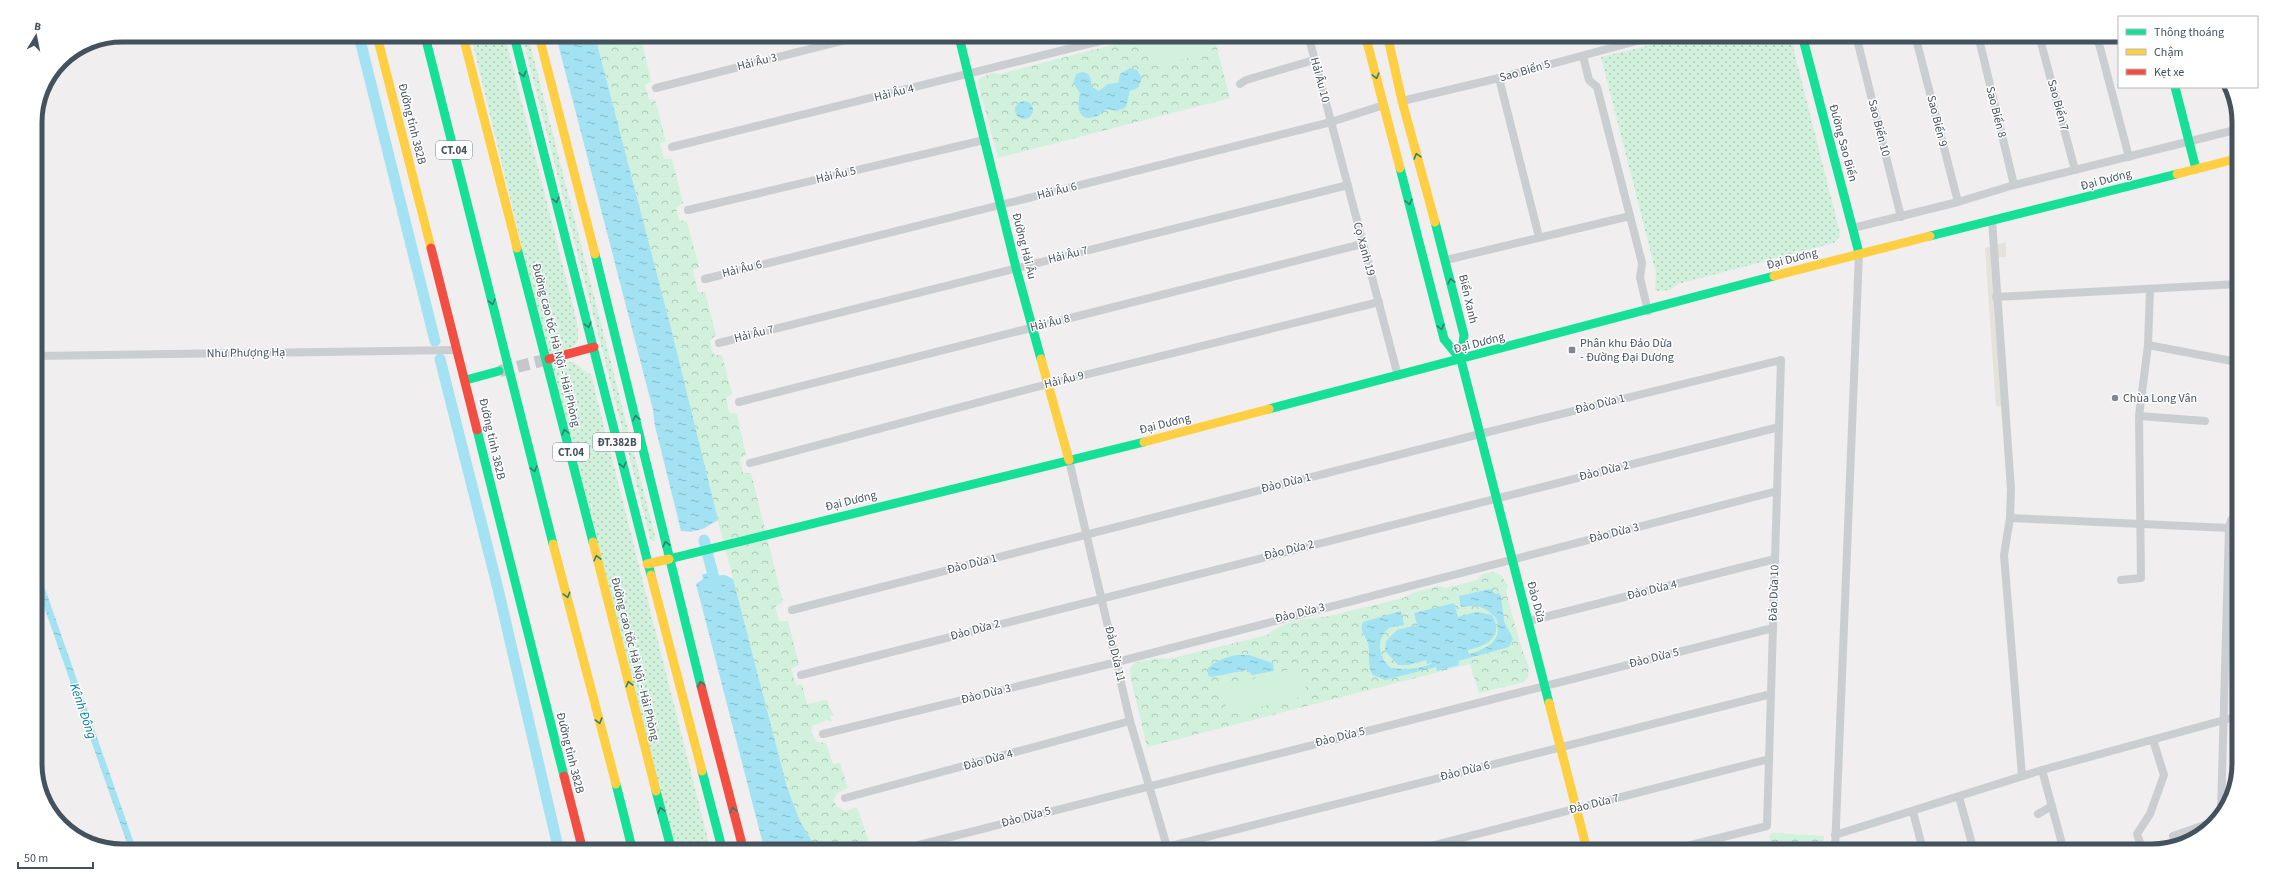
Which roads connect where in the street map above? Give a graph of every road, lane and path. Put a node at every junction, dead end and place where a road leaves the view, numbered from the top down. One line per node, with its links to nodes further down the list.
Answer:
1 (379, 42): 63 (main road, Đường tỉnh 382B)
2 (423, 42): 51 (main road)
3 (427, 42): 51 (main road, CT.04)
4 (464, 42): 122 (main road, Đường cao tốc Hà Nội - Hải Phòng / CT.04, one-way to 4)
5 (516, 42): 62 (main road, ĐT.382B, one-way to 62)
6 (540, 42): 88 (main road, ĐT.382B, one-way to 6)
7 (837, 42): 25 (street, Hải Âu 3)
8 (960, 42): 22 (main road, Đường Hải Âu)
9 (1097, 42): 22 (street, Hải Âu 4)
10 (1310, 42): 21 (street, Hải Âu 10)
11 (1367, 42): 28 (main road, one-way to 28)
12 (1389, 42): 27 (main road, Biển Xanh)
13 (1634, 42): 20 (street, Sao Biển 5)
14 (1805, 42): 46 (main road, Đường Sao Biển)
15 (1858, 42): 44 (street, Sao Biển 10)
16 (1917, 42): 40 (street, Sao Biển 9)
17 (1980, 42): 39 (street, Sao Biển 8)
18 (2041, 42): 37 (street, Sao Biển 7)
19 (2099, 42): 34 (street)
20 (1583, 56): 23 (street, Sao Biển 5); 43 (street)
21 (1314, 60): 24 (street); 29 (street, Hải Âu 10)
22 (968, 75): 31 (main road, Đường Hải Âu); 33 (street, Hải Âu 4)
23 (1499, 78): 27 (street, Sao Biển 5); 47 (street)
24 (1240, 84)
25 (656, 88)
26 (2175, 88): 32 (main road)
27 (1402, 101): 28 (main road); 50 (main road, Biển Xanh, one-way to 27)
28 (1384, 105): 29 (street, Hải Âu 6); 66 (main road, one-way to 66)
29 (1331, 122): 38 (street, Cọ Xanh 19); 41 (street, Hải Âu 6)
30 (2232, 131): 32 (street)
31 (984, 140): 41 (main road, Đường Hải Âu); 42 (street, Hải Âu 5)
32 (2188, 142): 34 (street); 36 (main road)
33 (672, 147)
34 (2130, 157): 37 (street)
35 (2232, 160): 36 (main road, Đại Dương)
36 (2196, 169): 45 (main road, Đại Dương)
37 (2075, 170): 39 (street)
38 (1348, 185): 48 (street, Cọ Xanh 19); 52 (street, Hải Âu 7)
39 (2014, 185): 40 (street)
40 (1958, 202): 44 (street)
41 (1001, 205): 52 (main road, Đường Hải Âu); 53 (street, Hải Âu 6)
42 (688, 210)
43 (1630, 216): 47 (street); 58 (street)
44 (1901, 217): 46 (street)
45 (1992, 220): 49 (main road, Đại Dương); 56 (street)
46 (1853, 228): 49 (main road, Đường Sao Biển)
47 (1540, 237): 50 (street)
48 (1362, 244): 57 (street, Cọ Xanh 19); 59 (street, Hải Âu 8)
49 (1858, 253): 58 (main road, Đại Dương); 118 (street)
50 (1446, 260): 66 (main road, Biển Xanh, one-way to 50)
51 (483, 264): 121 (main road, CT.04, one-way to 121)
52 (1016, 268): 59 (main road, Đường Hải Âu); 60 (street, Hải Âu 7)
53 (705, 279)
54 (2232, 284): 55 (street)
55 (2150, 289): 56 (street); 61 (street)
56 (1996, 297): 82 (street)
57 (1378, 302): 70 (street, Cọ Xanh 19); 72 (street, Hải Âu 9)
58 (1648, 311): 66 (main road, Đại Dương)
59 (1034, 327): 72 (main road, Đường Hải Âu); 73 (street, Hải Âu 8)
60 (719, 343)
61 (2148, 345): 68 (street); 74 (street)
62 (594, 347): 65 (main road); 90 (main road, ĐT.382B, one-way to 90)
63 (456, 350): 64 (street, Như Phượng Hạ); 71 (main road, Đường tỉnh 382B)
64 (42, 356)
65 (549, 359)
66 (1461, 360): 70 (main road, Đại Dương); 77 (main road, Đảo Dừa)
67 (1781, 360): 76 (street, Đảo Dừa 10); 77 (street, Đảo Dừa 1)
68 (2232, 361)
69 (498, 371): 71 (main road)
70 (1398, 376): 78 (main road, Đại Dương)
71 (466, 380): 120 (main road, Đường tỉnh 382B)
72 (1048, 384): 78 (main road, Đường Hải Âu); 79 (street, Hải Âu 9)
73 (738, 402)
74 (2139, 416): 75 (street); 84 (street)
75 (2205, 421)
76 (1779, 427): 80 (street, Đảo Dừa 10); 81 (street, Đảo Dừa 2)
77 (1480, 434): 81 (main road, Đảo Dừa); 86 (street, Đảo Dừa 1)
78 (1069, 460): 86 (street, Đảo Dừa 11); 88 (main road, Đại Dương)
79 (750, 463)
80 (1777, 491): 87 (street, Đảo Dừa 3); 89 (street, Đảo Dừa 10)
81 (1497, 499): 87 (main road, Đảo Dừa); 92 (street, Đảo Dừa 2)
82 (2010, 518): 84 (street); 108 (street)
83 (2232, 520): 85 (street)
84 (2141, 523): 85 (street); 91 (street)
85 (2229, 528): 101 (street)
86 (1088, 534): 92 (street, Đảo Dừa 11); 93 (street, Đảo Dừa 1)
87 (1512, 558): 94 (main road, Đảo Dừa); 96 (street, Đảo Dừa 3)
88 (669, 559): 90 (main road); 124 (main road, ĐT.382B, one-way to 88)
89 (1775, 559): 94 (street, Đảo Dừa 4); 95 (street, Đảo Dừa 10)
90 (647, 564): 123 (main road, ĐT.382B)
91 (2121, 580)
92 (1102, 597): 96 (street, Đảo Dừa 11); 97 (street, Đảo Dừa 2)
93 (792, 610)
94 (1529, 621): 98 (main road, Đảo Dừa)
95 (1773, 628): 98 (street, Đảo Dừa 5); 99 (street, Đảo Dừa 10)
96 (1117, 662): 102 (street, Đảo Dừa 11); 103 (street, Đảo Dừa 3)
97 (800, 675)
98 (1545, 686): 105 (main road, Đảo Dừa); 109 (street, Đảo Dừa 5)
99 (1771, 694): 105 (street, Đảo Dừa 6); 106 (street, Đảo Dừa 10)
100 (2232, 718): 101 (street)
101 (2224, 719): 104 (street); 112 (street)
102 (1130, 721): 109 (street, Đảo Dừa 11); 111 (street, Đảo Dừa 4)
103 (823, 734)
104 (2153, 740): 107 (street); 135 (street)
105 (1561, 747): 114 (main road, Đảo Dừa); 127 (street, Đảo Dừa 6)
106 (1769, 759): 114 (street, Đảo Dừa 7); 130 (street, Đảo Dừa 10)
107 (2042, 770): 108 (street); 113 (street)
108 (2022, 776): 110 (street)
109 (1148, 786): 125 (street, Đảo Dừa 5); 126 (street, Đảo Dừa 11)
110 (1959, 796): 115 (street); 133 (street)
111 (845, 798)
112 (2221, 803)
113 (2052, 806): 116 (street); 134 (street)
114 (1577, 808): 128 (street, Đảo Dừa 7); 129 (main road, Đảo Dừa)
115 (1913, 812): 118 (street); 132 (street)
116 (2038, 814)
117 (2203, 826): 119 (street)
118 (1835, 835): 131 (street)
119 (2177, 840)
120 (581, 844)
121 (631, 844)
122 (670, 844)
123 (721, 844)
124 (742, 844)
125 (923, 844)
126 (1162, 844)
127 (1179, 844)
128 (1438, 844)
129 (1586, 844)
130 (1695, 844)
131 (1835, 844)
132 (1921, 844)
133 (1972, 844)
134 (2062, 844)
135 (2141, 844)

